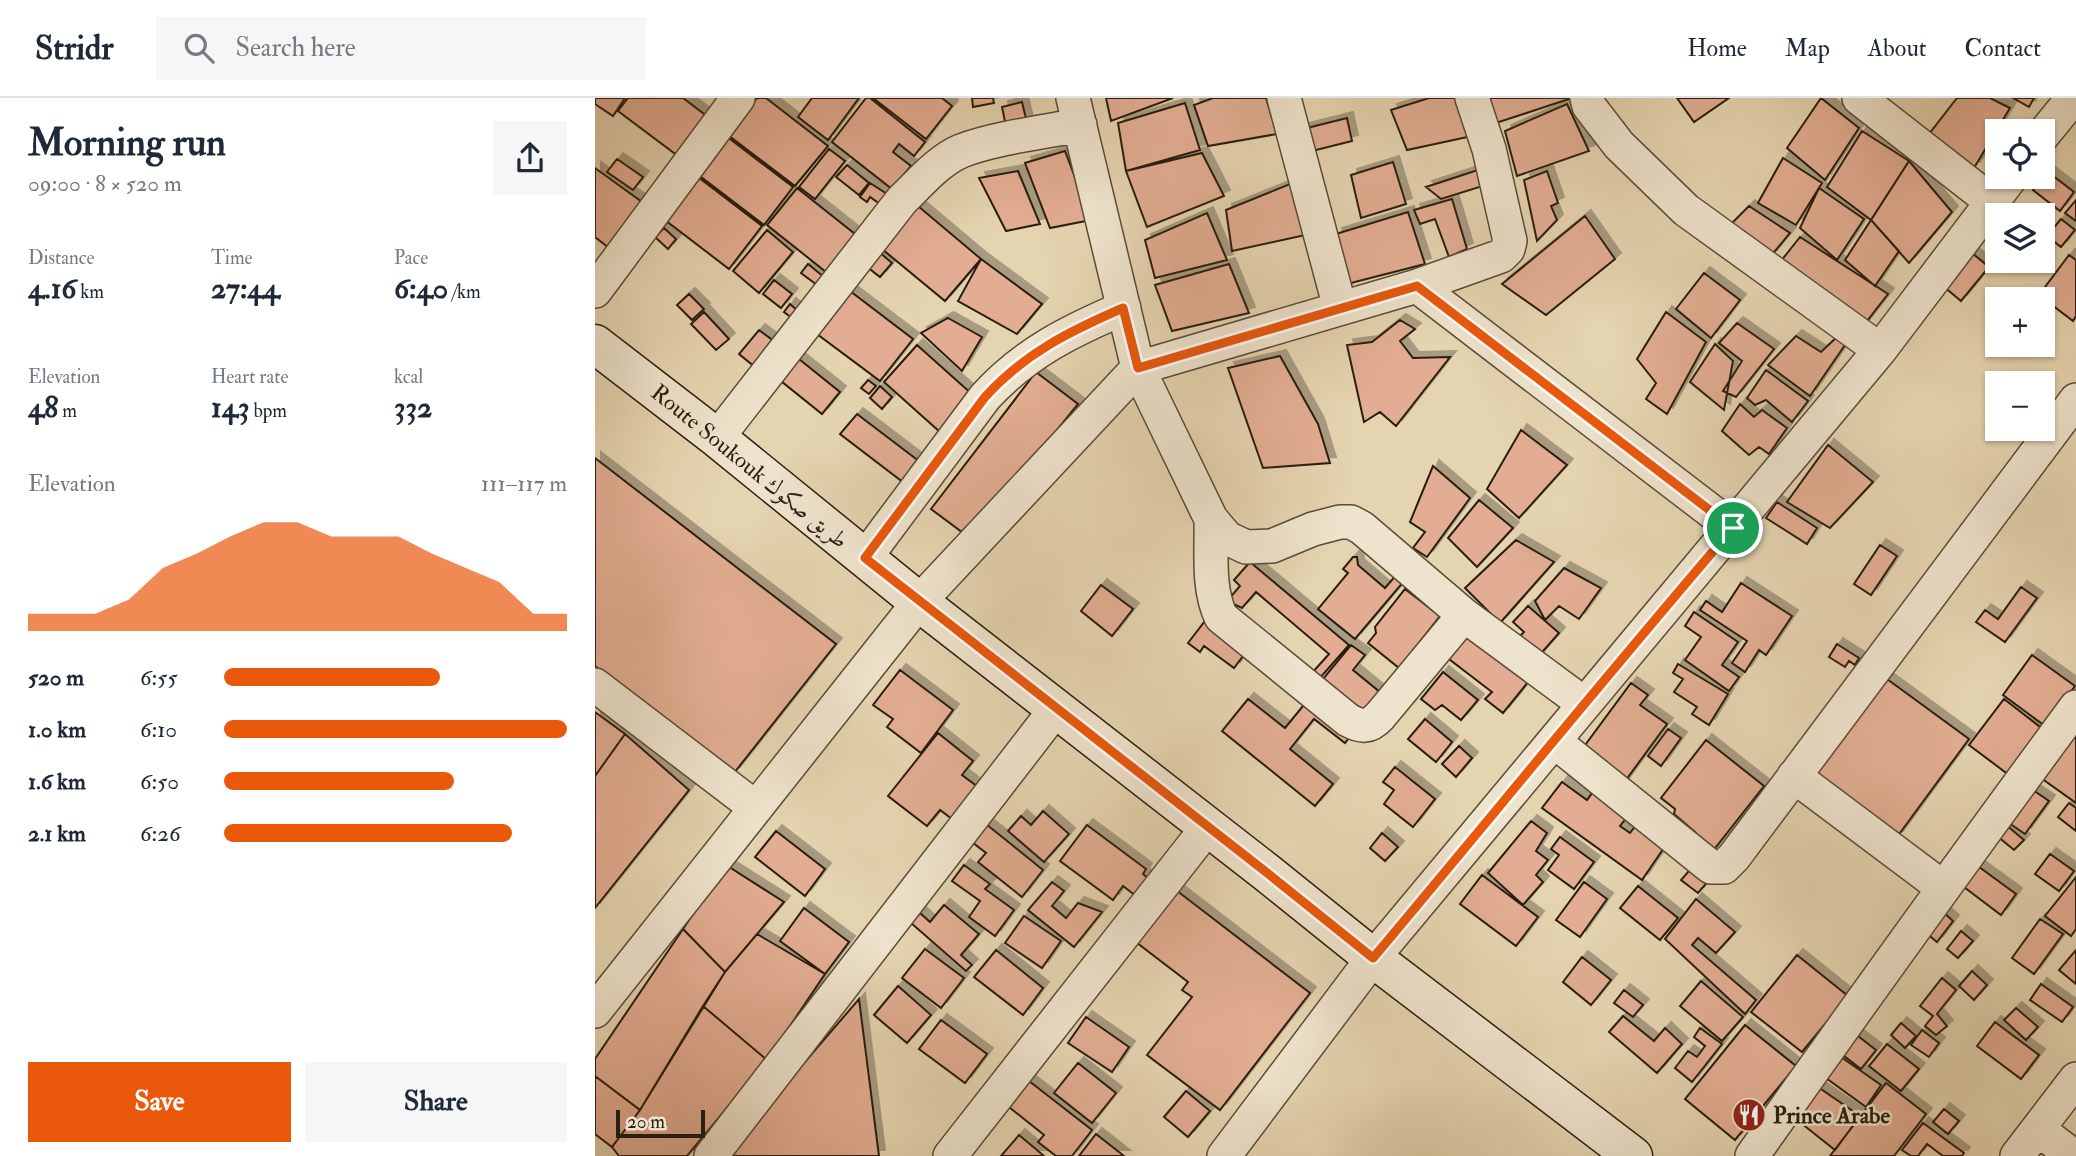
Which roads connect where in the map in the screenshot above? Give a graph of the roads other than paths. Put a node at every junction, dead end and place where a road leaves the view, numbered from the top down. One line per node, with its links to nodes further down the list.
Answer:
1 (738, 98): 12 (street)
2 (1284, 98): 14 (street)
3 (1472, 98): 11 (street)
4 (1587, 98): 16 (street)
5 (1859, 98): 9 (street)
6 (2073, 98): 8 (street)
7 (1077, 111): 13 (street); 19 (street)
8 (2055, 120)
9 (1985, 179)
10 (2001, 189): 16 (street)
11 (1417, 286): 14 (street); 21 (street)
12 (595, 291)
13 (1123, 308): 17 (street); 22 (street)
14 (1340, 308): 17 (street)
15 (595, 344): 19 (street, Route Soukouk طريق صكوك)
16 (1879, 351): 21 (street)
17 (1138, 368): 20 (street); 23 (street)
18 (2076, 400): 30 (street)
19 (717, 438): 22 (street, Route Soukouk طريق صكوك)
20 (1211, 519): 24 (street); 24 (street)
21 (1733, 528): 26 (street)
22 (865, 558): 23 (street, Route Soukouk طريق صكوك)
23 (919, 602): 28 (street, Route Soukouk طريق صكوك); 31 (street)
24 (1464, 615): 26 (street)
25 (595, 685): 31 (street)
26 (1583, 704): 29 (street)
27 (2076, 707): 33 (street)
28 (1056, 709): 32 (street, Route Soukouk طريق صكوك); 38 (street)
29 (1555, 741): 30 (street); 34 (street)
30 (1794, 776): 33 (street)
31 (756, 808): 35 (street)
32 (1207, 828): 34 (street, Route Soukouk طريق صكوك); 39 (street)
33 (1943, 887): 42 (street)
34 (1373, 958): 40 (street); 41 (street, Route Soukouk طريق صكوك)
35 (595, 1011)
36 (2076, 1079): 37 (street)
37 (2038, 1129): 43 (street); 44 (street)
38 (711, 1156)
39 (950, 1156)
40 (1224, 1156)
41 (1633, 1156)
42 (1752, 1156)
43 (2017, 1156)
44 (2073, 1156)

